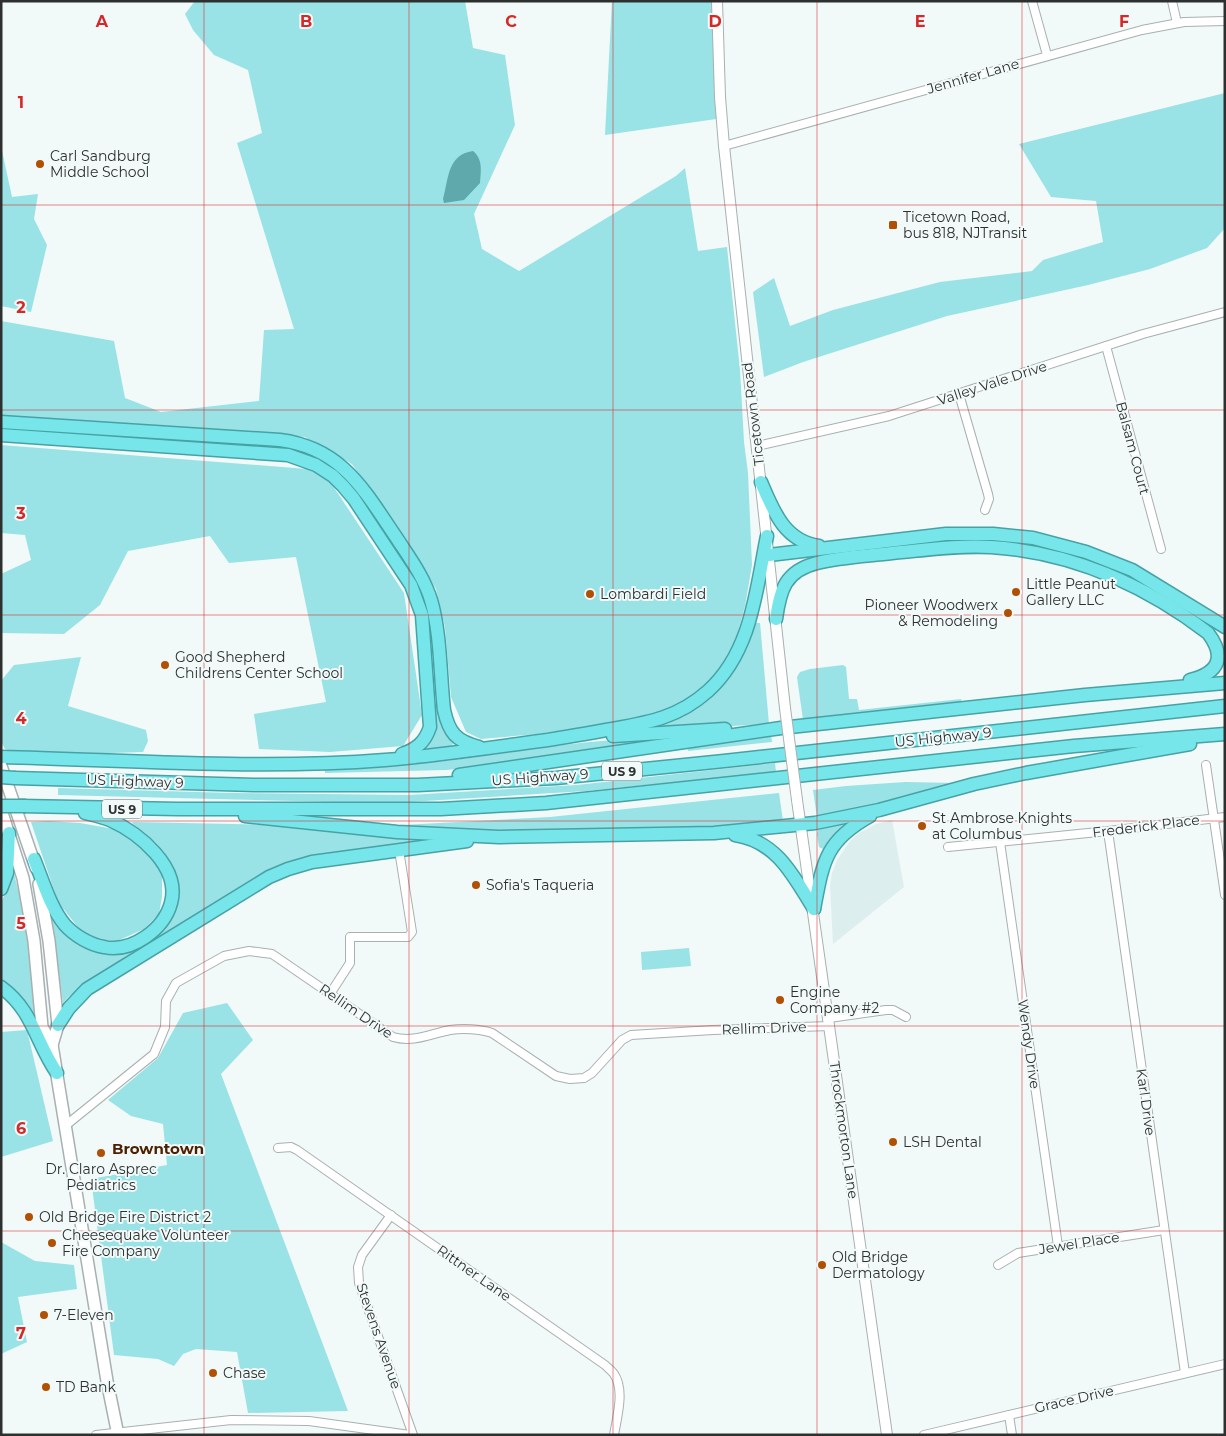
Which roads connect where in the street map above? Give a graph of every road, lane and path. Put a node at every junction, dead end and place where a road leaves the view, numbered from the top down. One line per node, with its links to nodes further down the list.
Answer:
1 (717, 1): 7 (street, Ticetown Road)
2 (1032, 1): 6 (street)
3 (1172, 1): 5 (street)
4 (1225, 21): 5 (street, Jennifer Lane)
5 (1177, 23): 6 (street, Jennifer Lane)
6 (1047, 55): 7 (street, Jennifer Lane)
7 (724, 146): 13 (street, Ticetown Road)
8 (1225, 312): 9 (street, Valley Vale Drive)
9 (1106, 346): 10 (street, Valley Vale Drive); 18 (street, Balsam Court)
10 (959, 394): 13 (street, Valley Vale Drive); 15 (street)
11 (1, 422): 29 (highway)
12 (1, 435): 31 (highway)
13 (757, 446): 14 (street, Ticetown Road)
14 (761, 482): 16 (street, Ticetown Road); 17 (highway)
15 (985, 510)
16 (767, 536): 19 (street, Ticetown Road); 27 (highway)
17 (828, 548): 19 (highway); 21 (highway)
18 (1161, 549)
19 (769, 555): 20 (street, Ticetown Road)
20 (776, 619): 23 (highway); 44 (street, Ticetown Road, bridge)
21 (1225, 628)
22 (1225, 682): 23 (highway)
23 (1154, 689): 25 (highway)
24 (1225, 706): 35 (highway, US Highway 9 / US 9)
25 (781, 728): 27 (highway); 35 (highway)
26 (1225, 734): 39 (highway, US Highway 9 / US 9)
27 (565, 738): 29 (highway)
28 (1225, 738): 41 (highway)
29 (484, 748): 31 (highway)
30 (1, 757): 31 (highway)
31 (386, 760)
32 (1206, 765): 43 (street)
33 (1, 766): 52 (main road)
34 (1, 777): 35 (highway, US Highway 9 / US 9, bridge)
35 (418, 784)
36 (1, 806): 37 (highway, US Highway 9 / US 9, bridge)
37 (26, 806): 38 (highway, US Highway 9 / US 9); 40 (highway, bridge)
38 (66, 808): 39 (highway, US Highway 9 / US 9); 52 (highway)
39 (178, 809): 48 (highway)
40 (1, 810): 46 (main road)
41 (879, 810): 44 (highway); 55 (highway)
42 (1225, 817): 43 (street, Frederick Place)
43 (1214, 818): 45 (street, Frederick Place); 54 (street)
44 (802, 825): 47 (highway); 55 (street, Throckmorton Lane)
45 (1108, 831): 49 (street, Frederick Place); 66 (street, Karl Drive)
46 (9, 833): 53 (highway); 61 (main road)
47 (714, 833): 48 (highway); 55 (highway)
48 (500, 837): 51 (highway)
49 (1000, 842): 50 (street, Frederick Place); 67 (street, Wendy Drive)
50 (948, 847)
51 (398, 850): 57 (street); 60 (highway)
52 (34, 859): 60 (main road)
53 (1, 889)
54 (1225, 895)
55 (814, 909): 59 (street, Throckmorton Lane)
56 (1, 987): 62 (highway)
57 (330, 994): 59 (street, Rellim Drive); 63 (street, Rellim Drive)
58 (906, 1017): 59 (street, Rellim Drive)
59 (829, 1022): 76 (street, Throckmorton Lane)
60 (58, 1025): 61 (main road)
61 (52, 1045): 62 (main road)
62 (57, 1073): 63 (main road)
63 (65, 1126): 72 (main road)
64 (278, 1148): 65 (street, Rittner Lane)
65 (391, 1215): 74 (street, Stevens Avenue); 75 (street, Rittner Lane)
66 (1164, 1230): 67 (street, Jewel Place); 70 (street, Karl Drive)
67 (1058, 1246): 68 (street, Jewel Place)
68 (998, 1265)
69 (1225, 1364): 70 (street, Grace Drive)
70 (1185, 1373): 71 (street, Grace Drive)
71 (1008, 1415): 77 (street, Grace Drive); 78 (street)
72 (117, 1434): 73 (street); 74 (street)
73 (96, 1435)
74 (412, 1435)
75 (614, 1435)
76 (887, 1435)
77 (924, 1435)
78 (1012, 1435)

